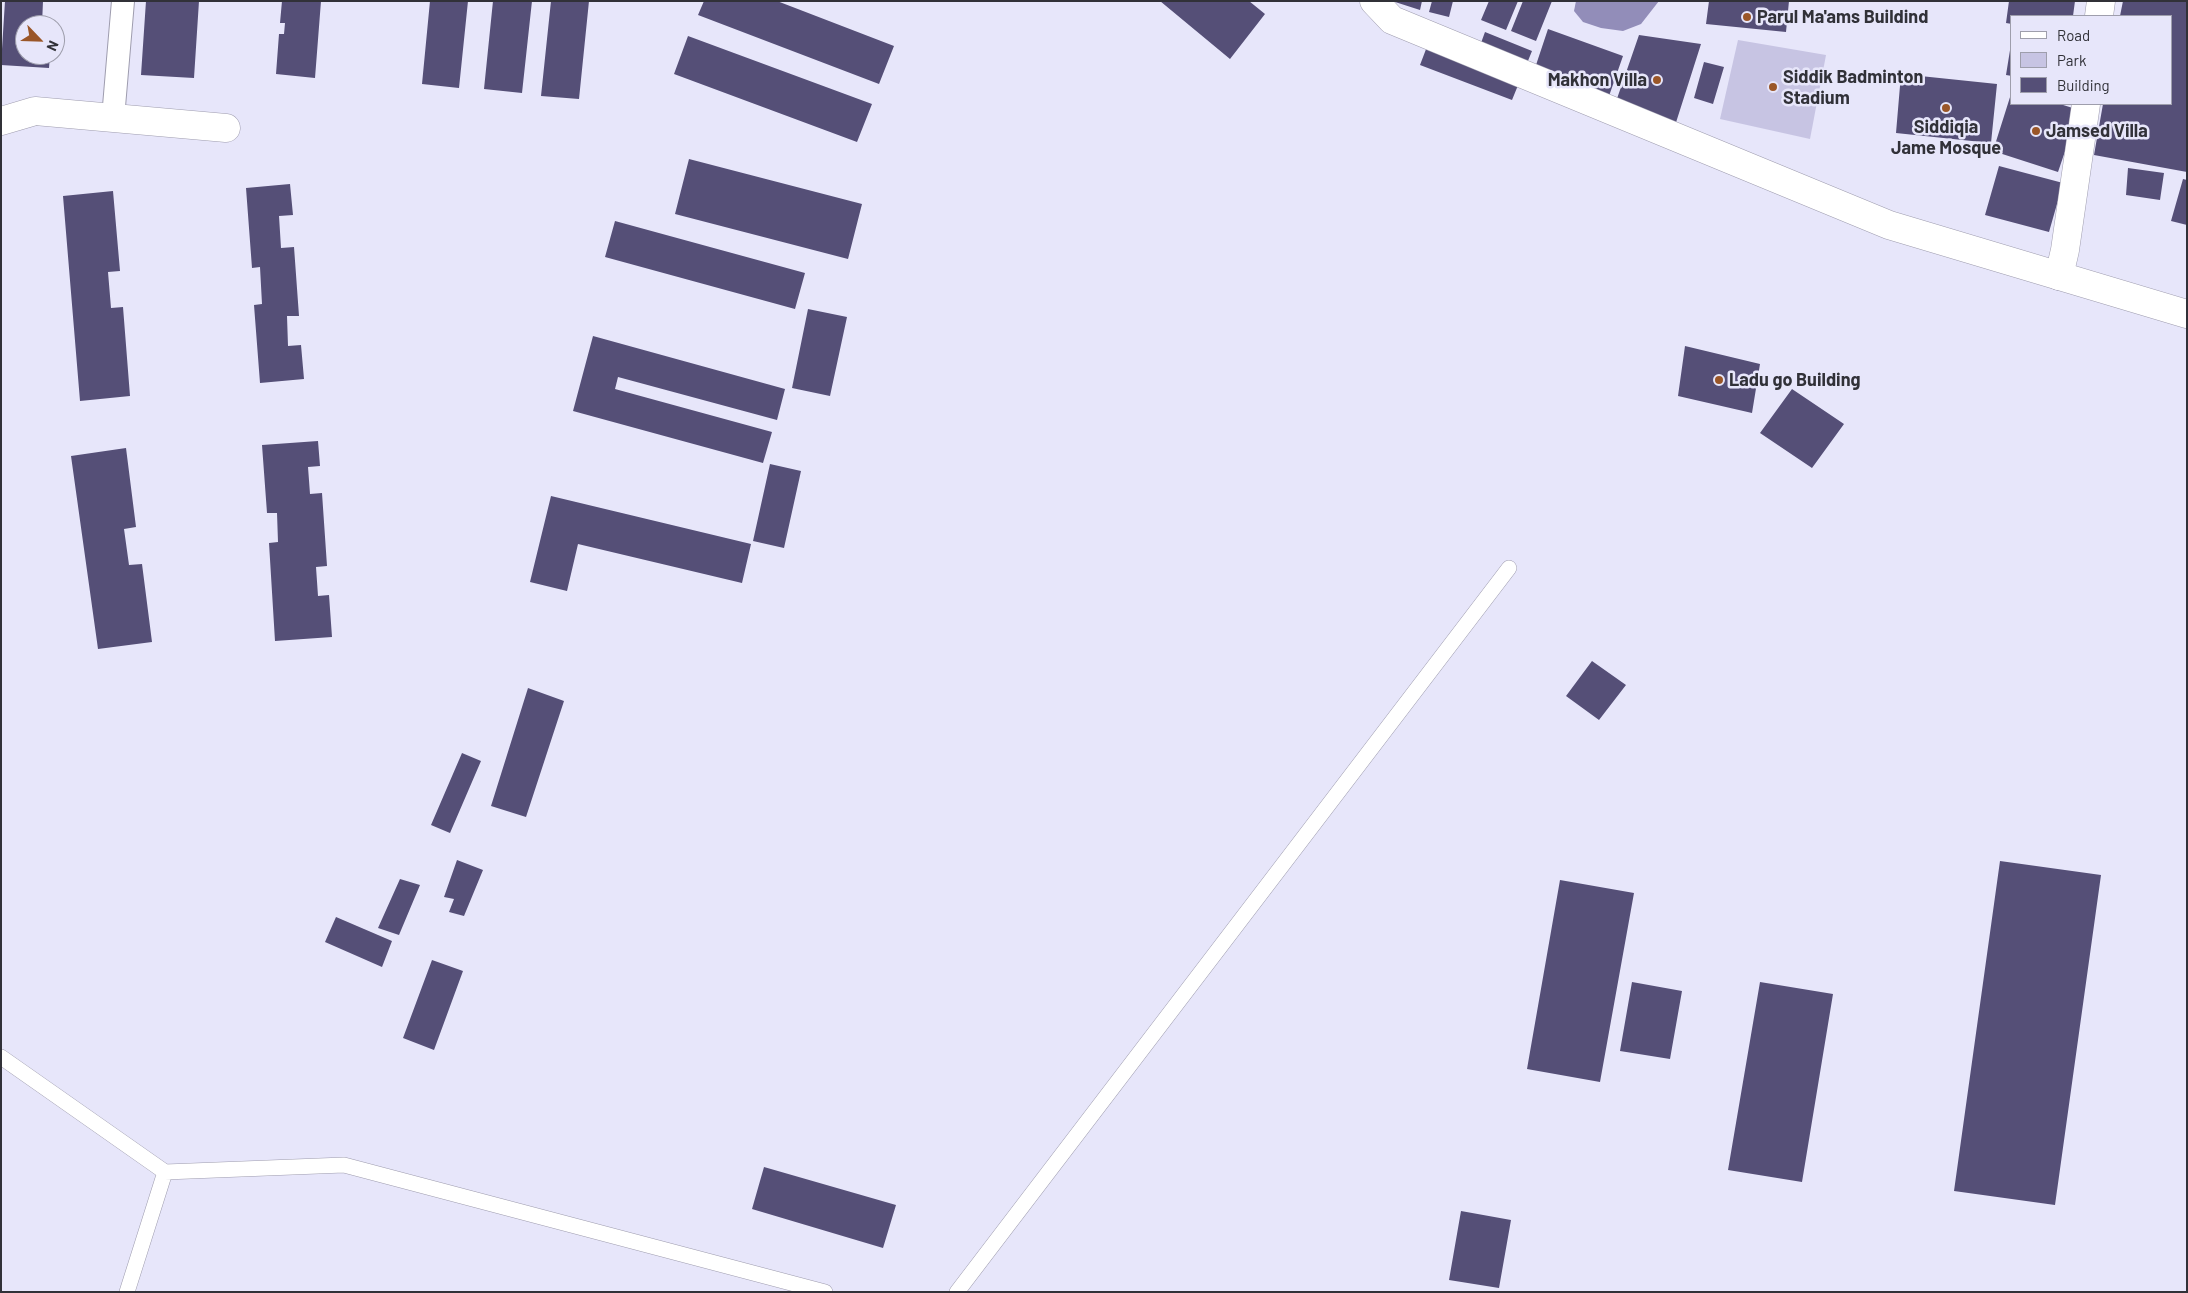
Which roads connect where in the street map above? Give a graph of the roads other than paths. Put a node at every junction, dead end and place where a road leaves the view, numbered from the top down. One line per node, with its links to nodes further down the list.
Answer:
1 (123, 1): 6 (street)
2 (1374, 1): 9 (street)
3 (2101, 1): 4 (street)
4 (2099, 15)
5 (2086, 105): 9 (street)
6 (113, 118): 7 (street); 8 (street)
7 (1, 121)
8 (226, 128)
9 (2059, 276): 10 (street)
10 (2187, 314)
11 (1509, 568): 16 (lane)
12 (1, 1057): 13 (lane)
13 (165, 1172): 14 (lane); 15 (lane)
14 (126, 1292)
15 (825, 1292)
16 (957, 1292)

